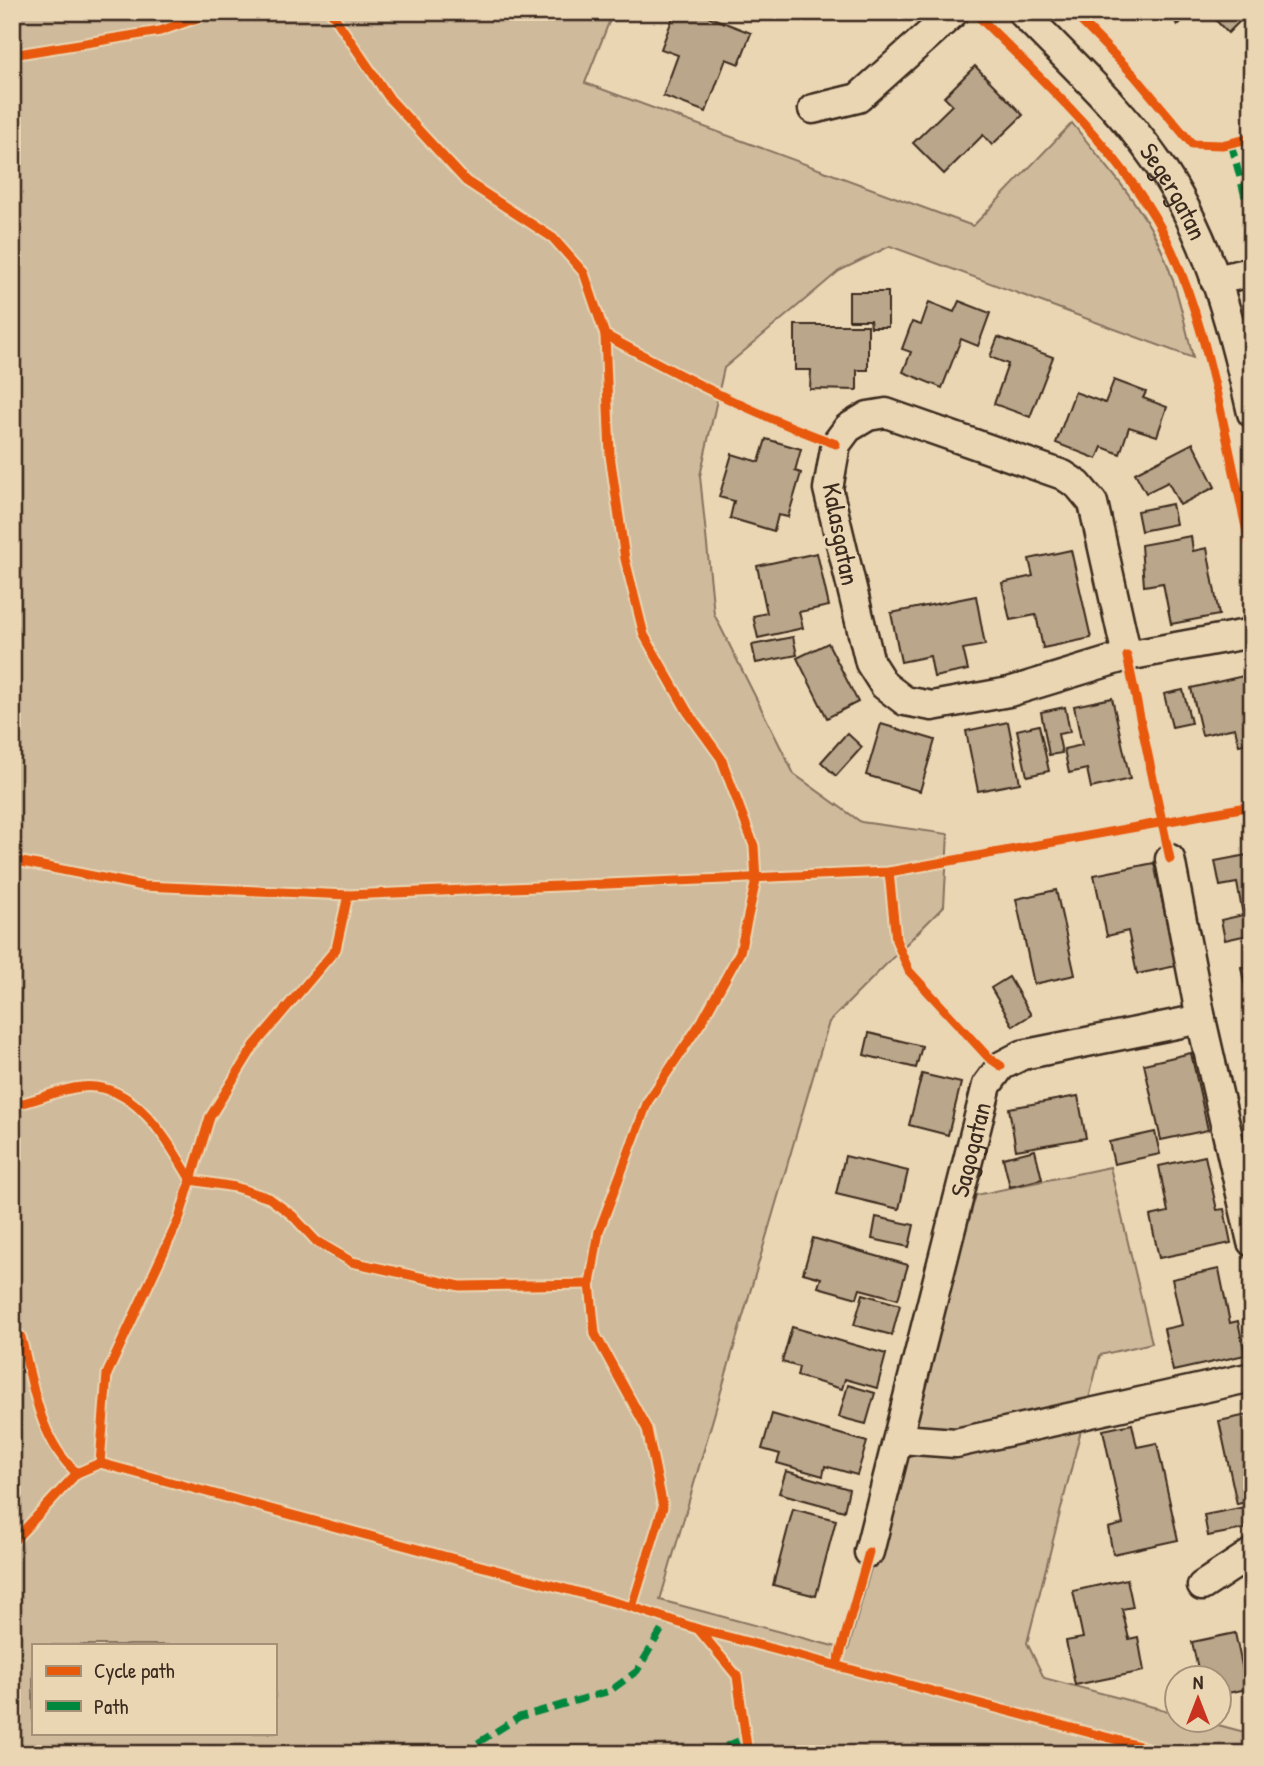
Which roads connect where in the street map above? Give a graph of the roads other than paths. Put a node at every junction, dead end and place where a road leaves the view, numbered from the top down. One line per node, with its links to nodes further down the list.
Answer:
1 (954, 12): 3 (street)
2 (1022, 12): 5 (street, Segergatan)
3 (813, 109)
4 (1252, 272): 5 (street)
5 (1215, 280): 6 (street, Segergatan)
6 (1252, 413)
7 (1252, 633): 8 (street, Kalasgatan)
8 (1128, 656): 8 (street, Kalasgatan)
9 (1170, 859): 10 (street)
10 (1201, 1019): 11 (street); 13 (street, Sagogatan)
11 (1252, 1242)
12 (1252, 1377): 13 (street)
13 (900, 1439): 14 (street, Sagogatan)
14 (869, 1552)
15 (1252, 1553): 16 (street)
16 (1202, 1586)

